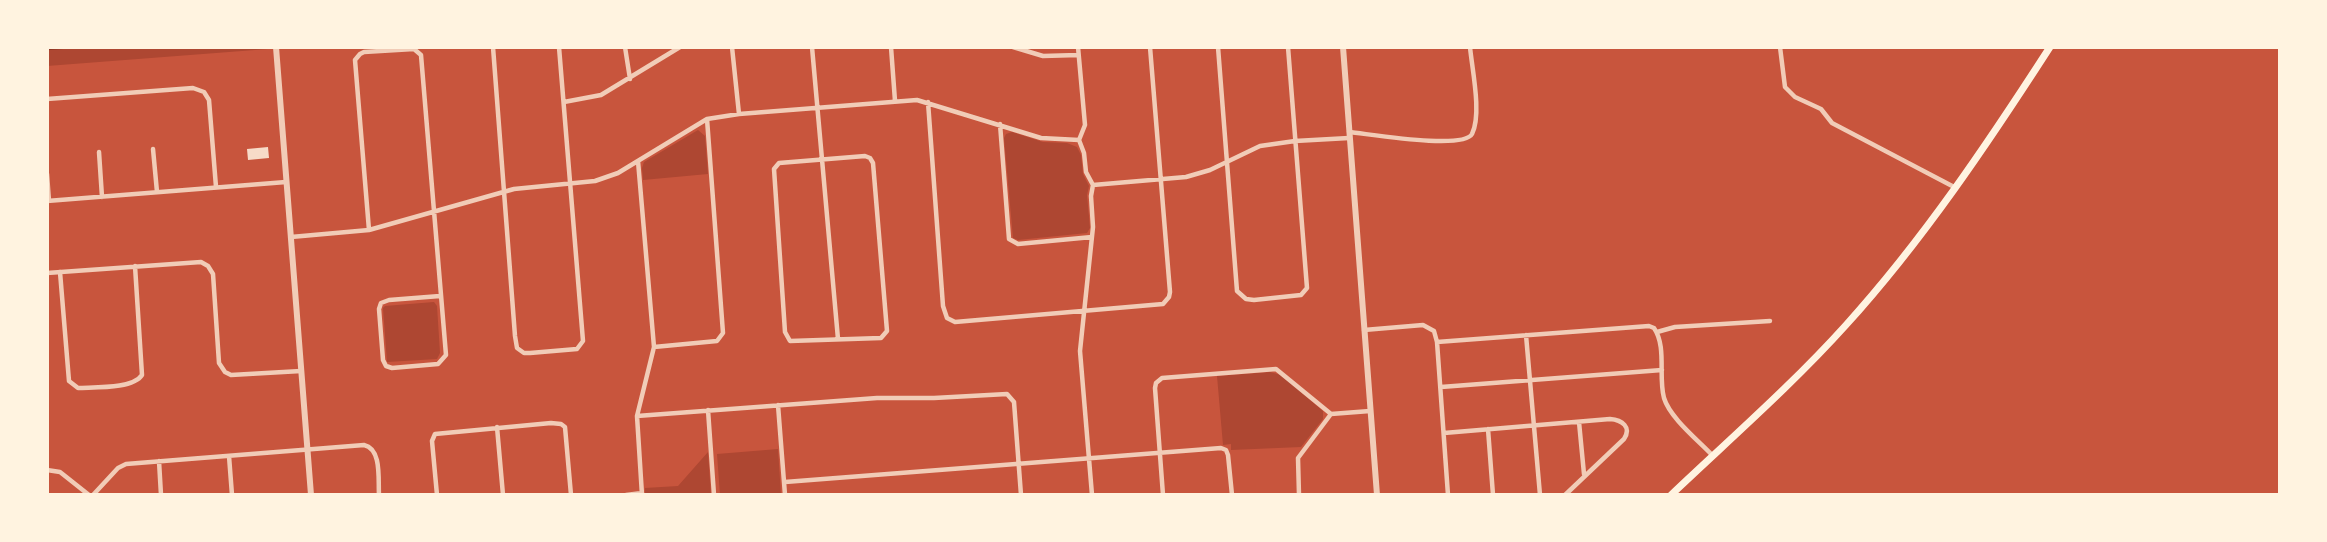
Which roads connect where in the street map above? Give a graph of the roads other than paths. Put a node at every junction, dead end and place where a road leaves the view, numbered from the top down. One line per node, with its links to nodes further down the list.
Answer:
1 (493, 47): 43 (street)
2 (559, 47): 22 (street)
3 (625, 47): 19 (street)
4 (680, 47): 19 (street)
5 (732, 47): 25 (street)
6 (812, 47): 24 (street)
7 (891, 47): 21 (street)
8 (1013, 47): 18 (street)
9 (1078, 47): 18 (street)
10 (1150, 47): 37 (street)
11 (1218, 47): 34 (street)
12 (1288, 47): 30 (street)
13 (1343, 47): 28 (street)
14 (1470, 47): 28 (street)
15 (1780, 47): 42 (street)
16 (2050, 47): 42 (main road)
17 (276, 49): 38 (street)
18 (1078, 55): 29 (street)
19 (630, 79): 22 (street)
20 (47, 99): 41 (street)
21 (895, 101): 23 (street); 24 (street)
22 (564, 102): 39 (street)
23 (928, 102): 27 (street); 55 (street)
24 (817, 108): 25 (street); 33 (street)
25 (739, 114): 26 (street)
26 (707, 119): 35 (street); 62 (street)
27 (1000, 124): 29 (street); 50 (street)
28 (1349, 135): 30 (street); 57 (street)
29 (1079, 140): 40 (street)
30 (1295, 141): 34 (street); 34 (street)
31 (153, 149): 44 (street)
32 (99, 152): 45 (street)
33 (821, 159): 60 (street); 60 (street); 60 (street)
34 (1227, 160): 37 (street)
35 (638, 161): 39 (street); 62 (street)
36 (47, 174): 46 (street)
37 (1159, 180): 40 (street); 55 (street)
38 (286, 182): 41 (street); 49 (street)
39 (571, 183): 43 (street); 43 (street)
40 (1093, 185): 50 (street)
41 (216, 187): 44 (street)
42 (1956, 188): 80 (main road)
43 (502, 191): 47 (street)
44 (157, 192): 45 (street)
45 (102, 197): 46 (street)
46 (48, 201)
47 (433, 211): 48 (street); 48 (street); 54 (street)
48 (369, 230): 49 (street)
49 (291, 237): 64 (street)
50 (1092, 237): 55 (street)
51 (135, 266): 52 (street); 52 (street); 64 (street)
52 (60, 272): 53 (street)
53 (47, 273)
54 (440, 296): 54 (street)
55 (1084, 312): 81 (street)
56 (1770, 321): 58 (street)
57 (1364, 330): 61 (street); 69 (street)
58 (1657, 332): 59 (street); 63 (street)
59 (1525, 335): 61 (street); 65 (street)
60 (838, 339)
61 (1437, 342): 66 (street)
62 (654, 347): 71 (street)
63 (1662, 370): 65 (street); 80 (street)
64 (301, 371): 77 (street)
65 (1529, 382): 66 (street); 73 (street)
66 (1441, 387): 76 (street)
67 (778, 405): 68 (street); 83 (street); 86 (street)
68 (708, 411): 71 (street); 97 (street)
69 (1370, 411): 70 (street); 104 (street)
70 (1331, 414): 78 (street); 103 (street)
71 (637, 416): 87 (street)
72 (1579, 422): 73 (street); 85 (street); 85 (street)
73 (1533, 425): 75 (street); 107 (street)
74 (497, 427): 93 (street); 94 (street); 95 (street)
75 (1488, 429): 76 (street); 106 (street)
76 (1444, 433): 105 (street)
77 (307, 450): 79 (street); 91 (street); 92 (street)
78 (1160, 453): 81 (street); 101 (street); 102 (street)
79 (229, 456): 82 (street); 90 (street)
80 (1713, 456): 109 (main road)
81 (1089, 459): 83 (street); 100 (street)
82 (159, 461): 88 (street); 89 (street)
83 (1019, 464): 86 (street); 99 (street)
84 (47, 470): 88 (street)
85 (1585, 475): 108 (street)
86 (785, 482): 98 (street)
87 (642, 494): 96 (street)
88 (91, 495)
89 (161, 495)
90 (232, 495)
91 (311, 495)
92 (379, 495)
93 (437, 495)
94 (503, 495)
95 (571, 495)
96 (626, 495)
97 (715, 495)
98 (786, 495)
99 (1021, 495)
100 (1092, 495)
101 (1163, 495)
102 (1232, 495)
103 (1299, 495)
104 (1377, 495)
105 (1448, 495)
106 (1493, 495)
107 (1540, 495)
108 (1565, 495)
109 (1671, 495)

